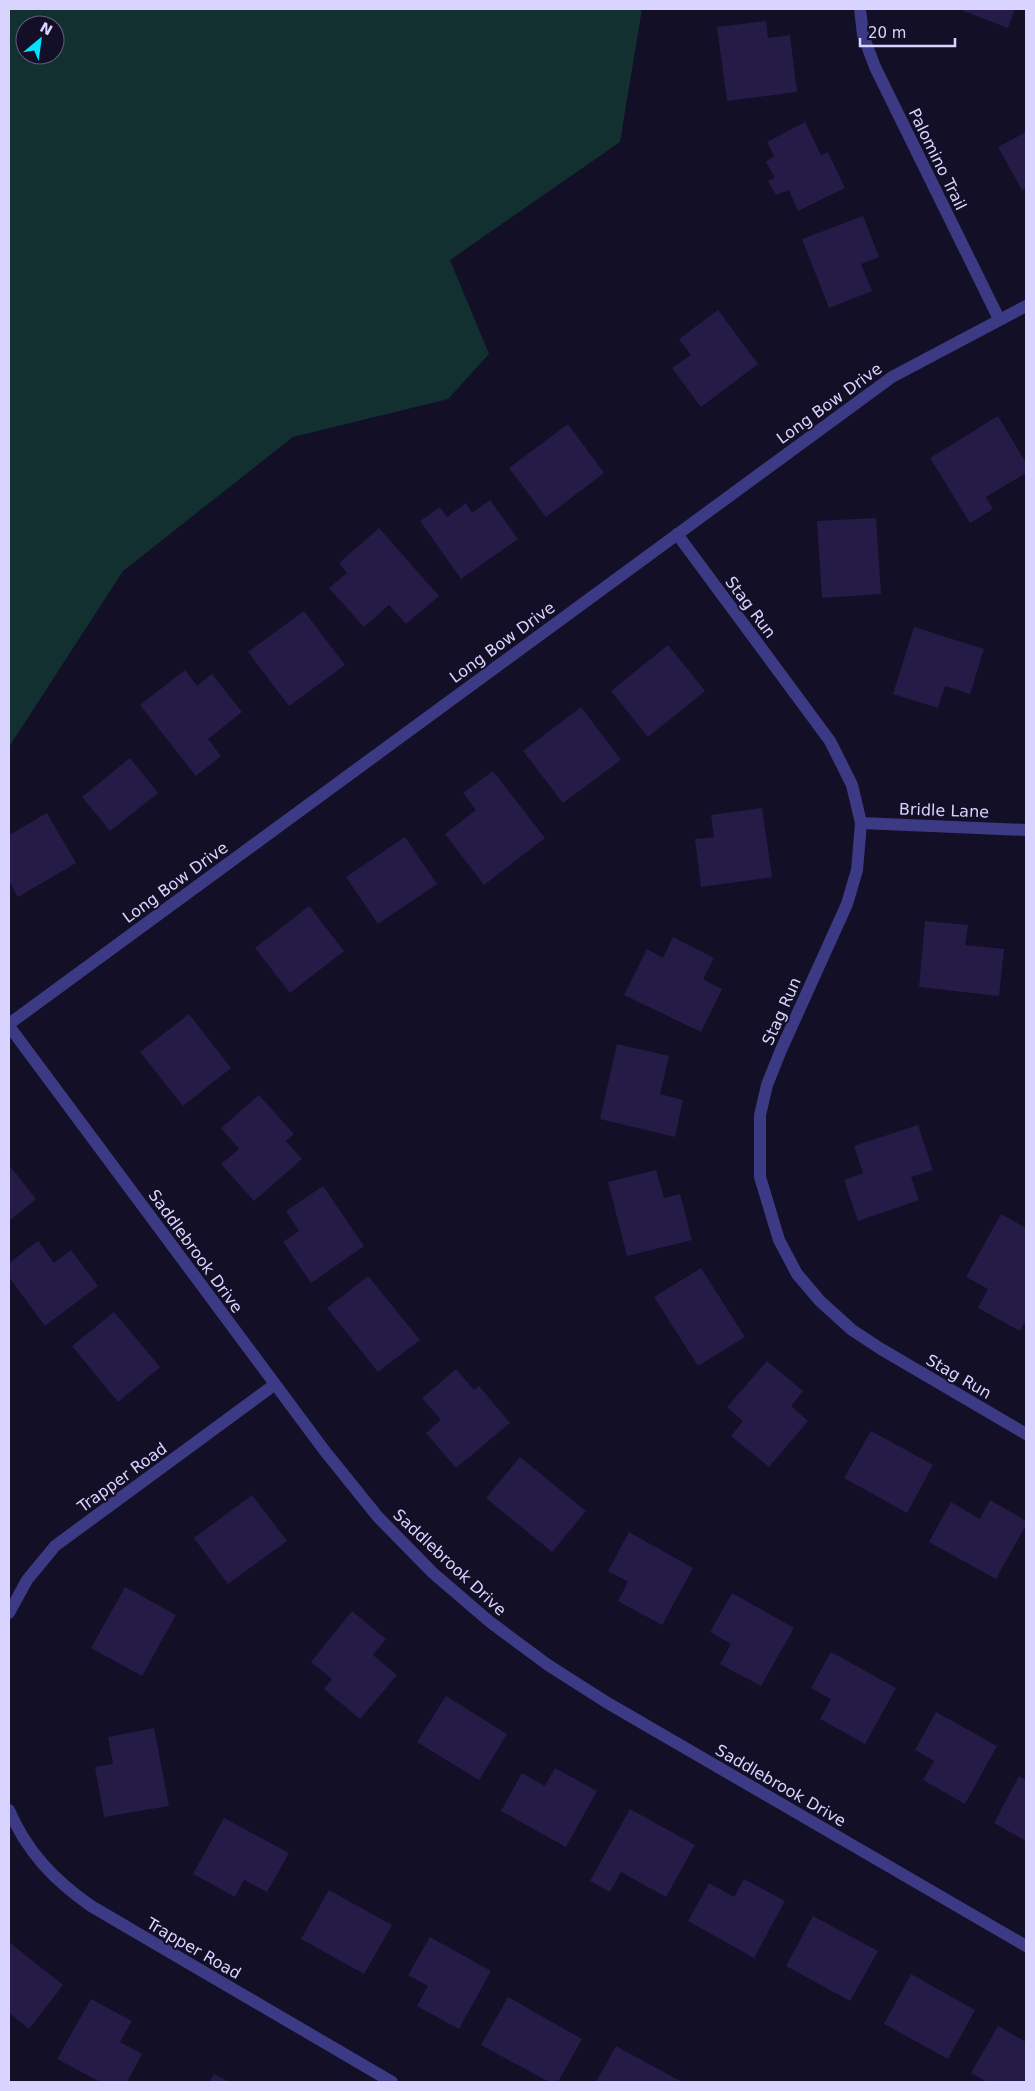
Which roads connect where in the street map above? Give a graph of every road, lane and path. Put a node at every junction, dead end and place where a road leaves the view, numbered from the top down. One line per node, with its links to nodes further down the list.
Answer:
1 (860, 9): 3 (street, Palomino Trail)
2 (1026, 306): 3 (street, Long Bow Drive)
3 (999, 319): 4 (street, Long Bow Drive)
4 (676, 534): 5 (street, Stag Run); 7 (street, Long Bow Drive)
5 (861, 823): 6 (street, Bridle Lane); 9 (street, Stag Run)
6 (1026, 830)
7 (9, 1025): 8 (street, Saddlebrook Drive)
8 (274, 1385): 10 (street, Trapper Road); 12 (street, Saddlebrook Drive)
9 (1026, 1434)
10 (9, 1613)
11 (9, 1810): 13 (street, Trapper Road)
12 (1026, 1946)
13 (392, 2082)

